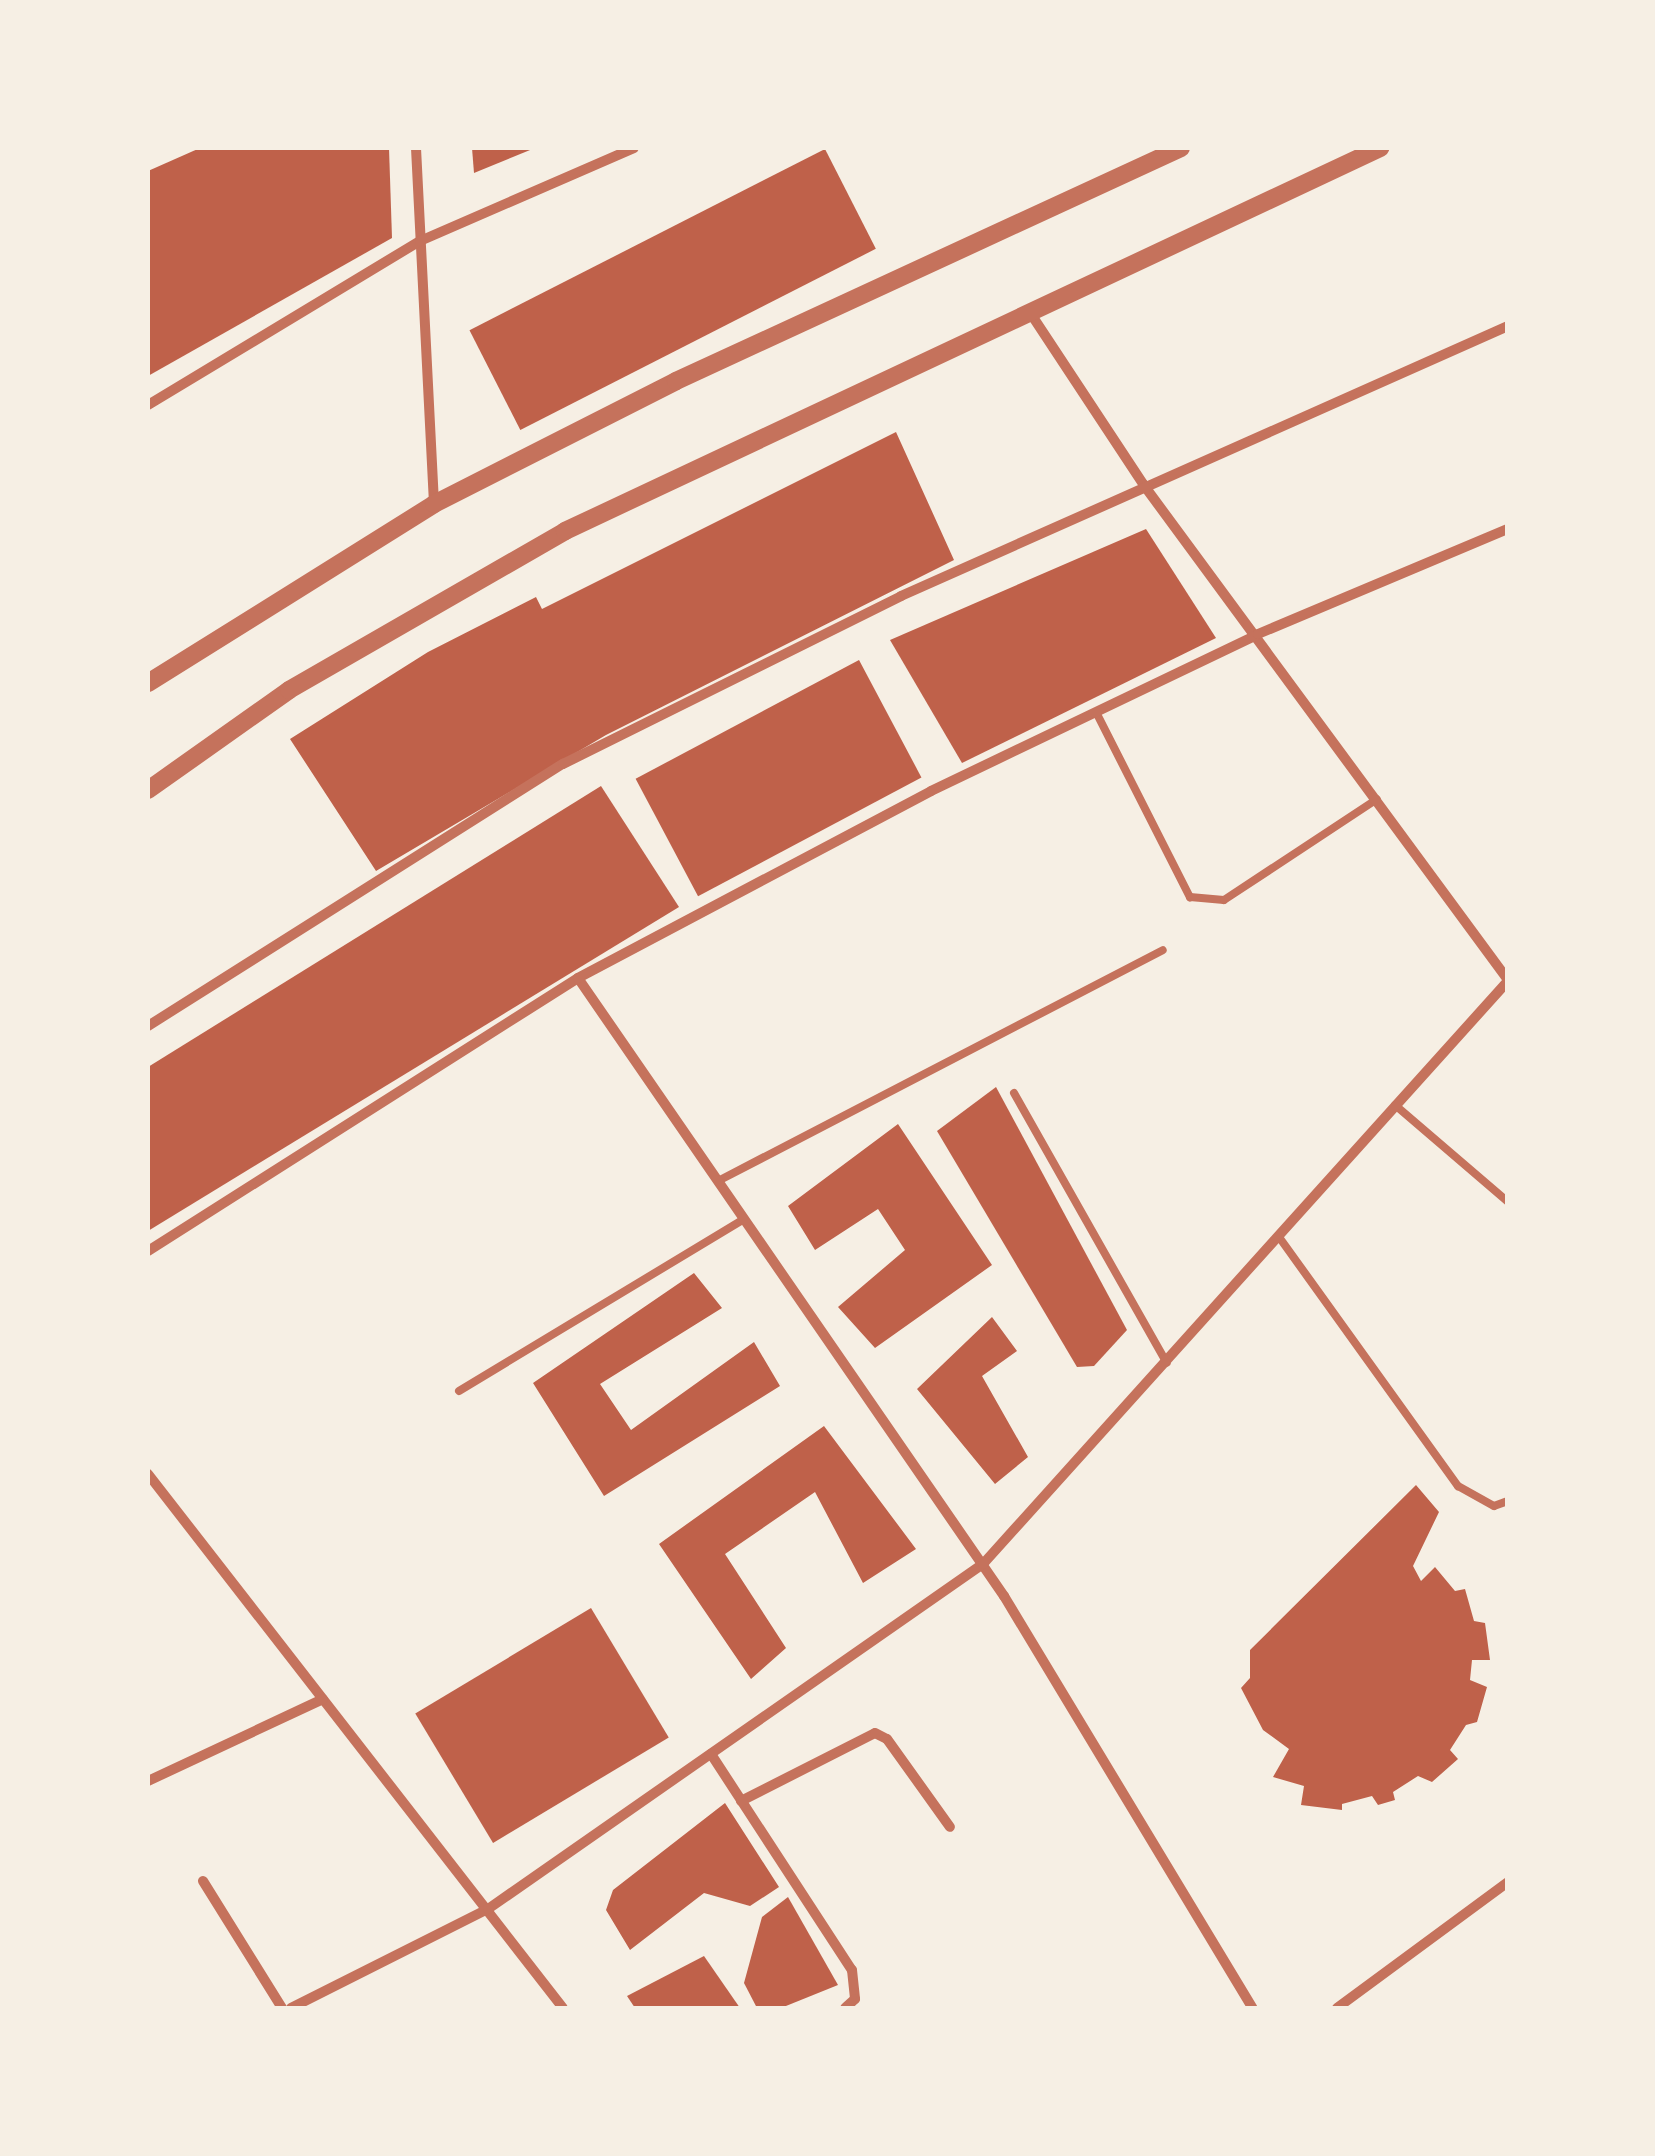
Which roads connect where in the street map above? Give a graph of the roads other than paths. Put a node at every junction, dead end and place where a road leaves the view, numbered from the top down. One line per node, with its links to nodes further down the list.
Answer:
1 (416, 148): 5 (street)
2 (634, 148): 5 (street)
3 (1181, 148): 10 (street)
4 (1380, 148): 6 (street)
5 (420, 241): 8 (street); 10 (street)
6 (1031, 314): 9 (street); 15 (street)
7 (1508, 326): 9 (street)
8 (148, 405)
9 (1144, 484): 12 (street); 20 (street)
10 (434, 504): 13 (street)
11 (1508, 529): 12 (street)
12 (1258, 634): 14 (street); 16 (street)
13 (148, 684)
14 (1096, 712): 16 (lane); 18 (street)
15 (148, 790)
16 (1377, 799): 19 (street)
17 (1163, 950): 23 (lane)
18 (578, 978): 23 (street); 27 (street)
19 (1508, 980): 22 (street)
20 (148, 1026)
21 (1014, 1093): 28 (lane)
22 (1395, 1105): 24 (lane); 26 (street)
23 (718, 1181): 25 (street)
24 (1508, 1202)
25 (744, 1219): 29 (lane); 32 (street)
26 (1278, 1237): 28 (street); 31 (lane)
27 (148, 1251)
28 (1167, 1363): 32 (street)
29 (458, 1391)
30 (148, 1474): 33 (street)
31 (1508, 1500)
32 (983, 1564): 34 (street); 45 (street)
33 (323, 1699): 35 (street); 40 (street)
34 (710, 1754): 36 (street); 40 (street)
35 (148, 1781)
36 (741, 1800): 37 (street); 44 (street)
37 (950, 1826)
38 (203, 1881): 41 (street)
39 (1508, 1882): 46 (street)
40 (488, 1909): 42 (street); 43 (street)
41 (282, 2008)
42 (292, 2008)
43 (563, 2008)
44 (845, 2008)
45 (1253, 2008)
46 (1337, 2008)

